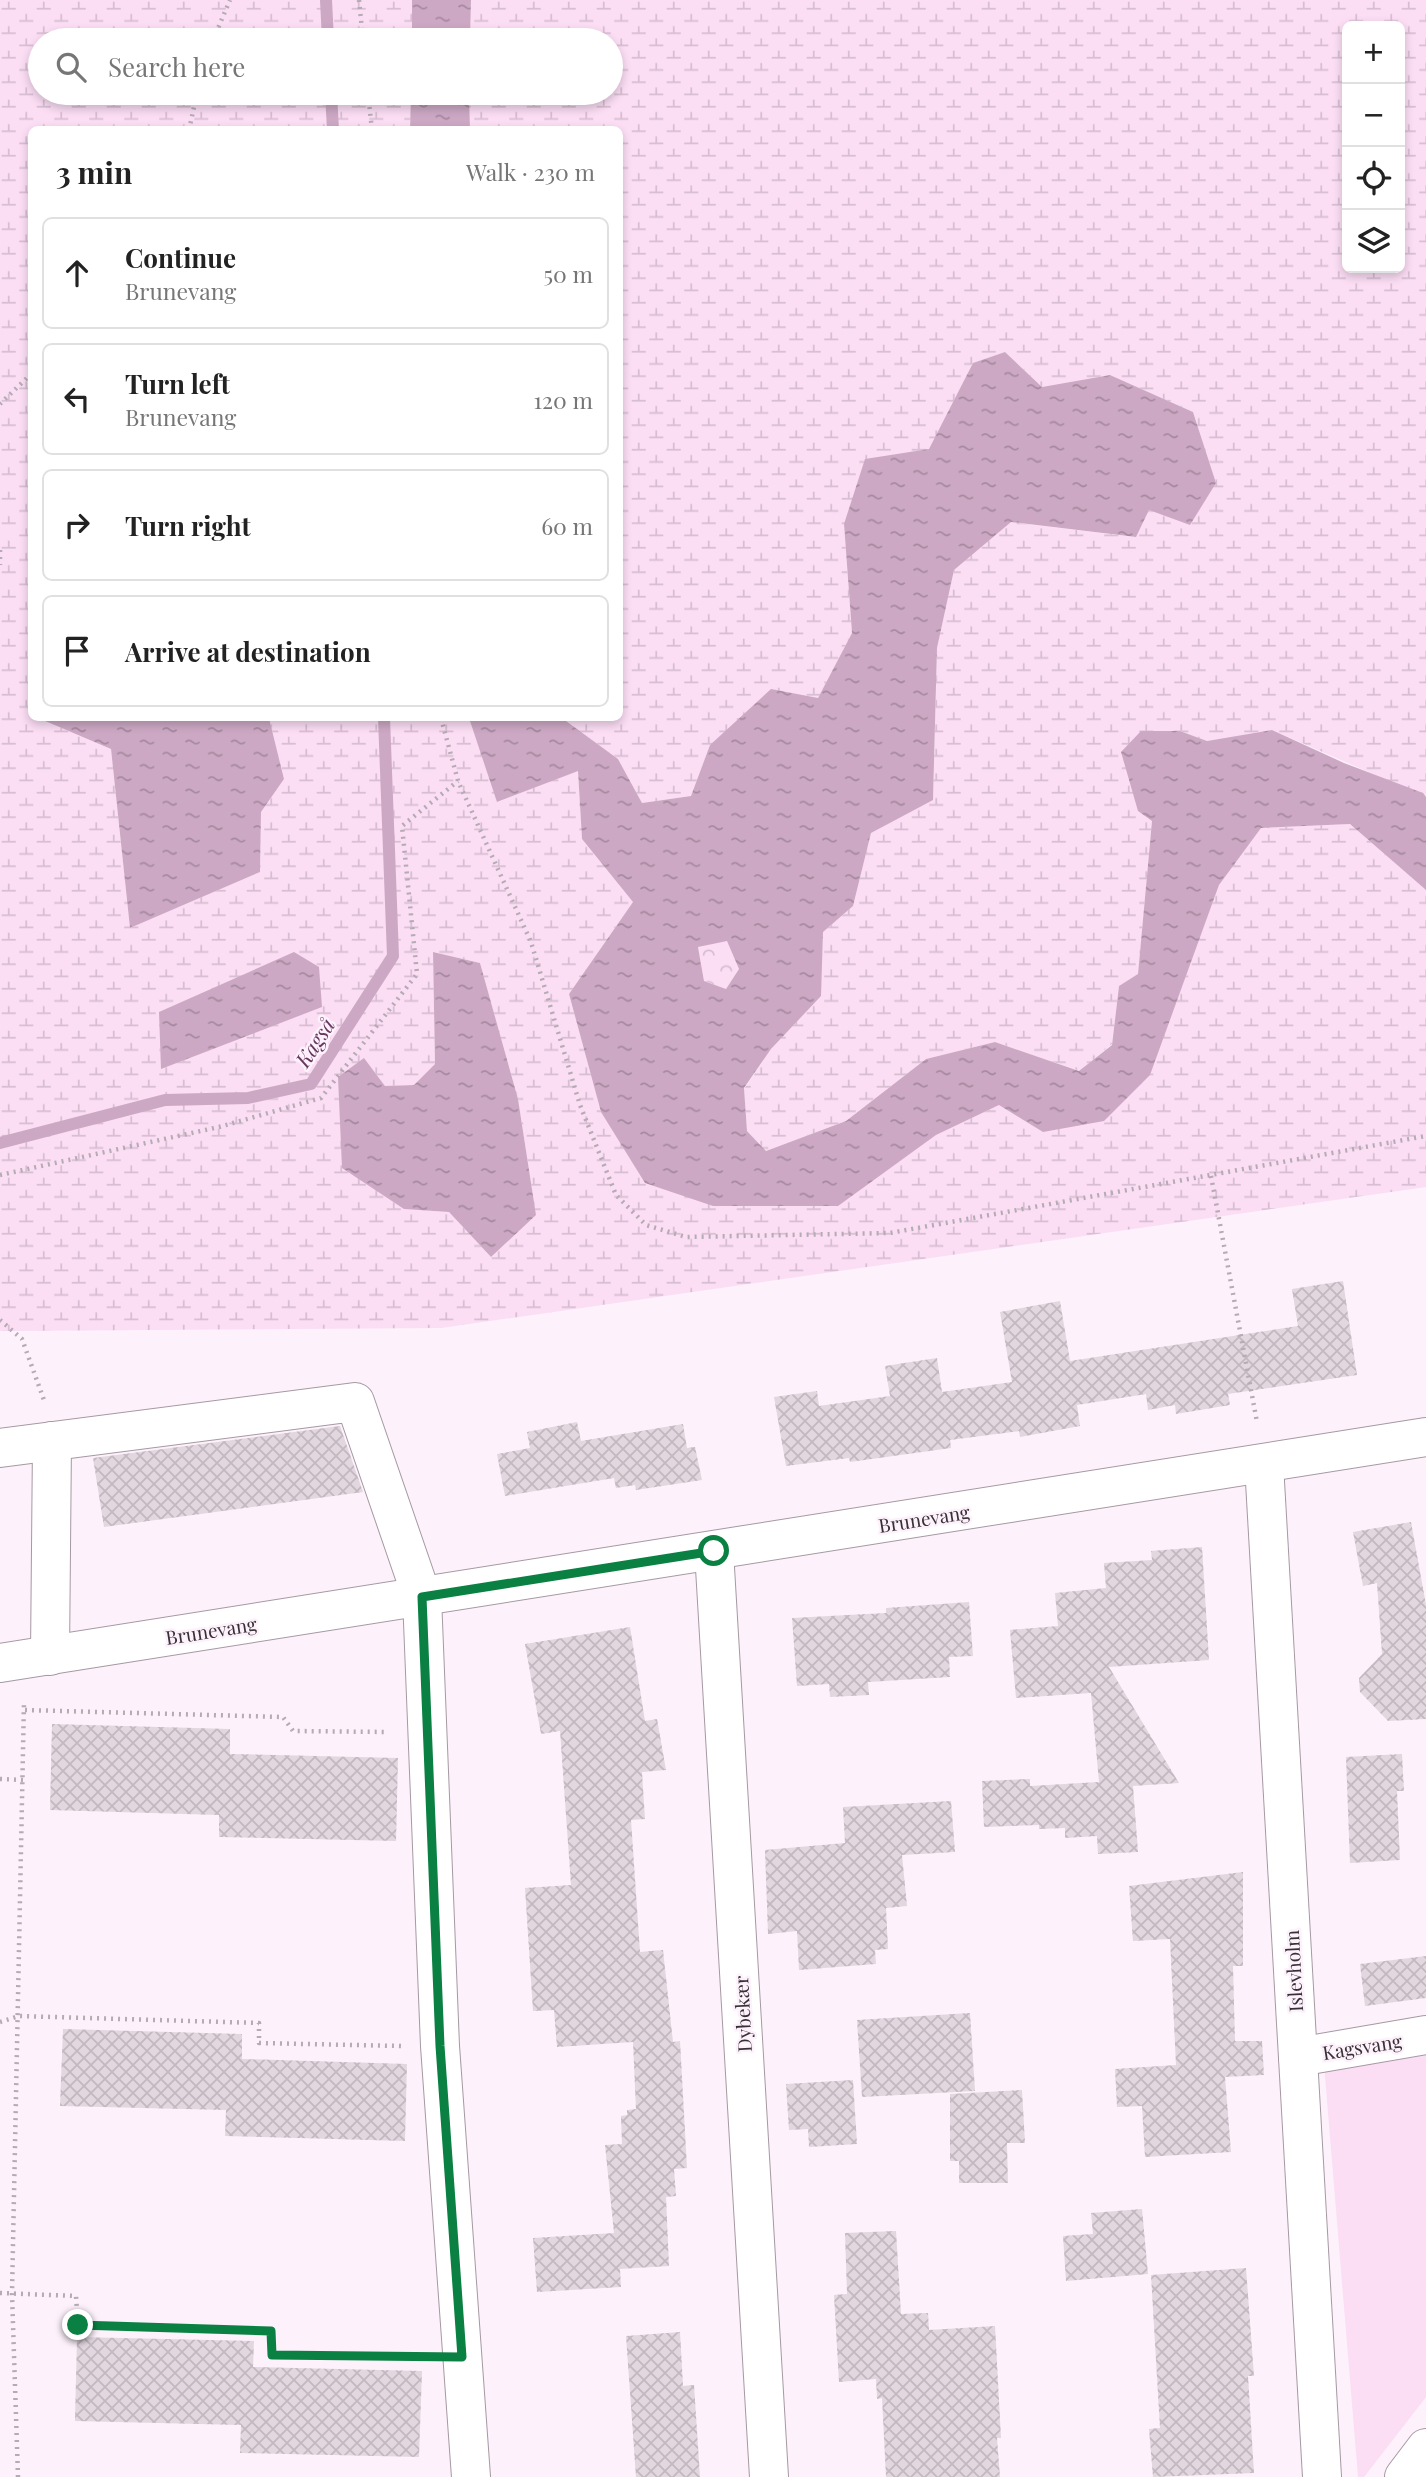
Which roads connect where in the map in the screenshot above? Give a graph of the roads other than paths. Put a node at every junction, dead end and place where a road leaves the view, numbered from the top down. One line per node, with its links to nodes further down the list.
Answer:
1 (1426, 1437): 4 (street, Brunevang)
2 (52, 1441): 3 (street); 6 (street); 7 (street)
3 (0, 1448)
4 (1264, 1464): 5 (street, Brunevang); 9 (street, Islevholm)
5 (714, 1551): 6 (street, Brunevang); 12 (street, Dybekær)
6 (422, 1597): 7 (street, Brunevang); 11 (street)
7 (22, 1660)
8 (1426, 2035): 9 (street, Kagsvang)
9 (1298, 2057): 13 (street, Islevholm)
10 (1426, 2448): 14 (street)
11 (471, 2477)
12 (769, 2477)
13 (1322, 2477)
14 (1404, 2477)

